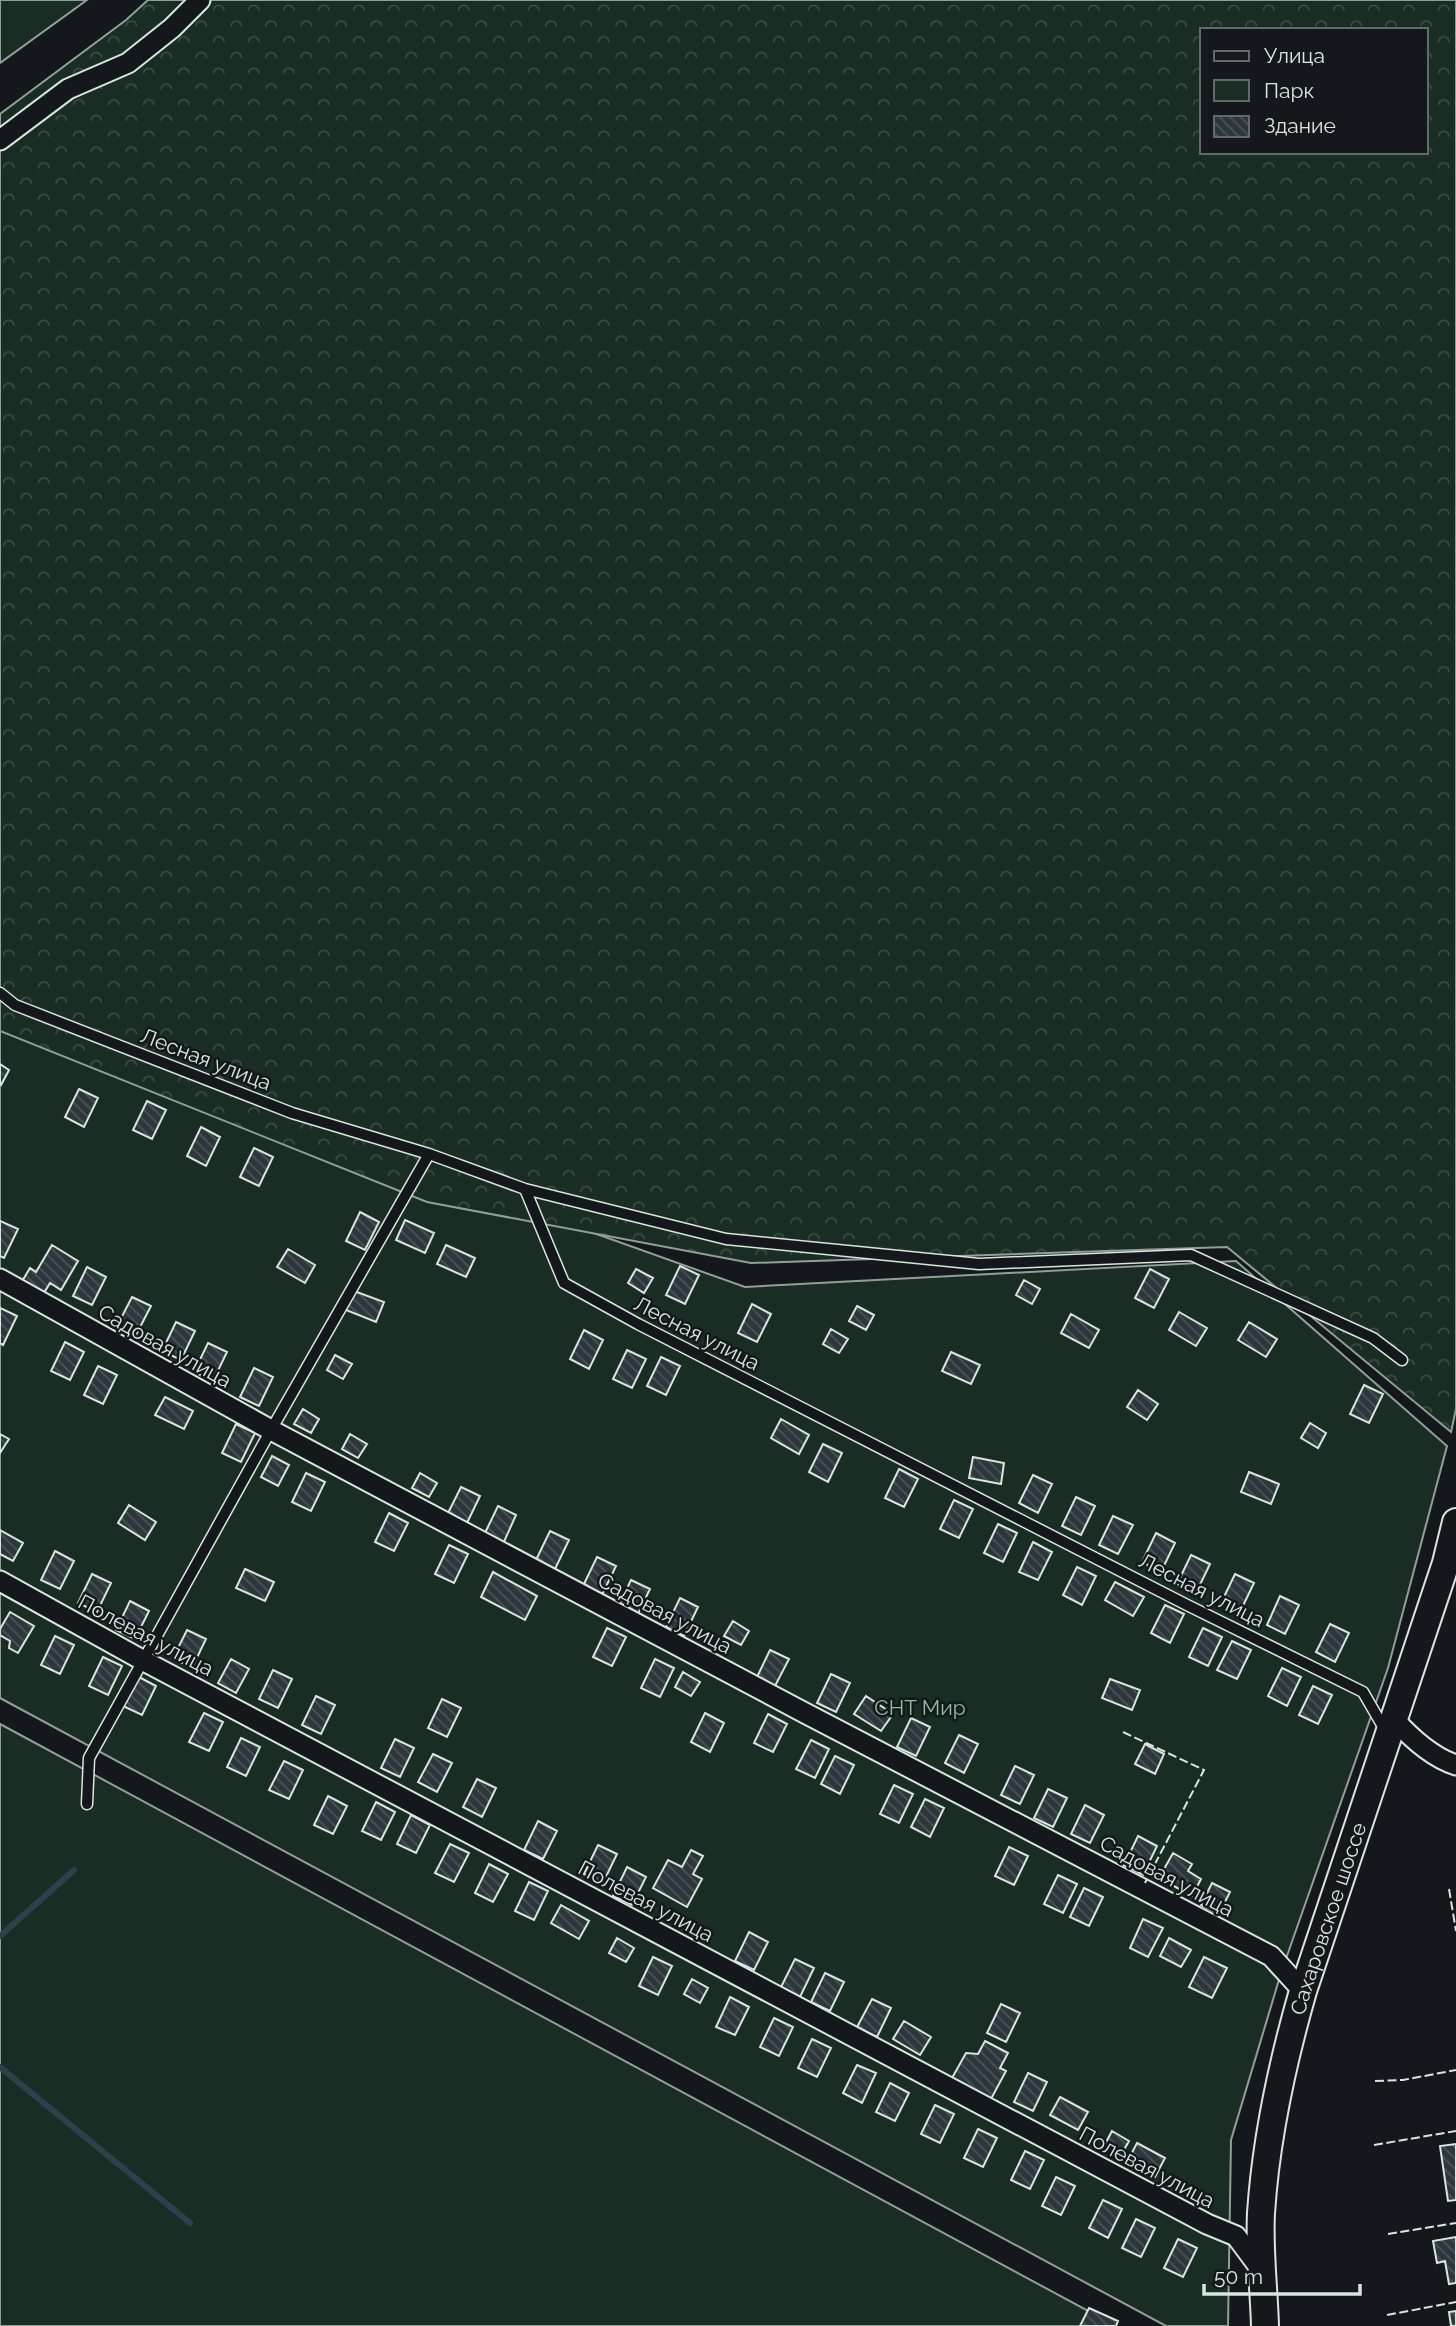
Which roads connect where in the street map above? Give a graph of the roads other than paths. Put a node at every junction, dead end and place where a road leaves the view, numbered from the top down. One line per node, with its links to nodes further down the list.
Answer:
1 (200, 0): 2 (street)
2 (0, 140)
3 (0, 993): 4 (lane, Лесная улица)
4 (429, 1154): 5 (lane, Лесная улица); 8 (lane)
5 (525, 1189): 7 (lane); 12 (lane, Лесная улица)
6 (0, 1279): 8 (street, Садовая улица)
7 (1402, 1360)
8 (271, 1430): 11 (lane); 15 (street, Садовая улица)
9 (1456, 1522): 12 (main road, Сахаровское шоссе)
10 (0, 1581): 11 (street, Полевая улица)
11 (144, 1661): 14 (lane); 16 (street, Полевая улица)
12 (1390, 1726): 13 (street); 15 (main road, Сахаровское шоссе)
13 (1456, 1765)
14 (88, 1804)
15 (1303, 1992): 16 (main road, Сахаровское шоссе)
16 (1262, 2271): 17 (main road, Сахаровское шоссе)
17 (1265, 2326)

